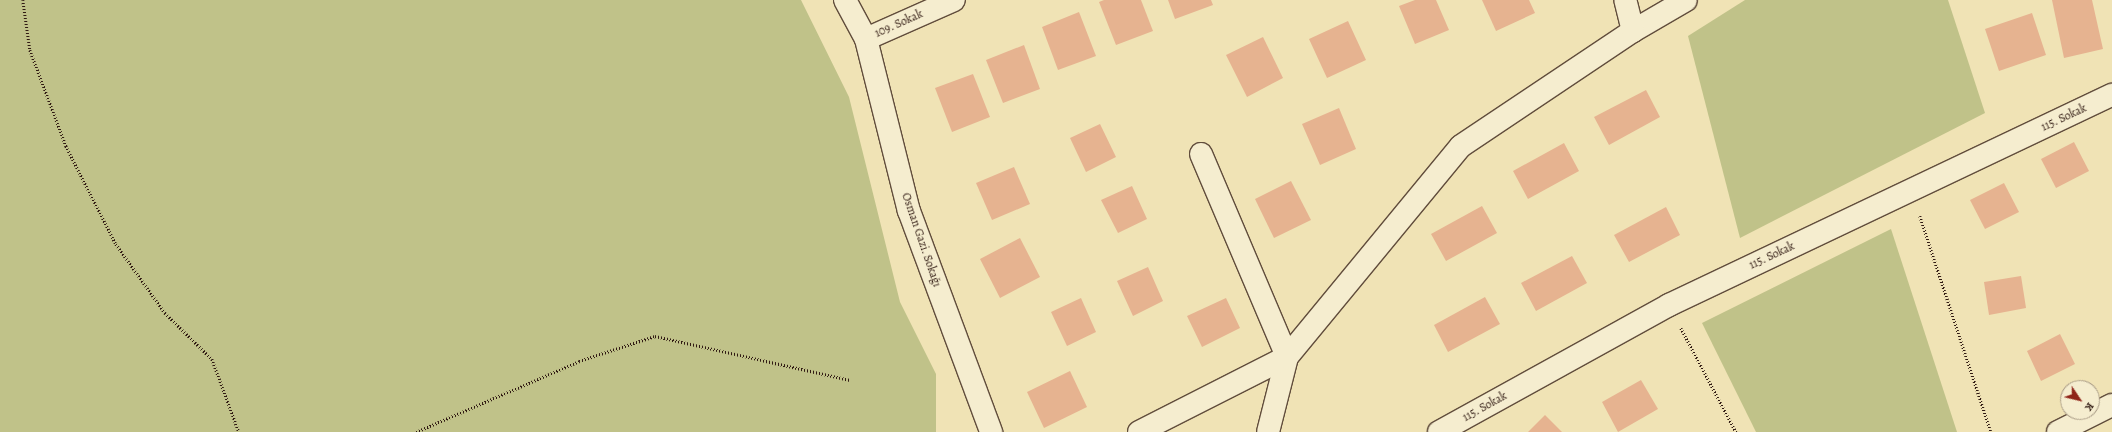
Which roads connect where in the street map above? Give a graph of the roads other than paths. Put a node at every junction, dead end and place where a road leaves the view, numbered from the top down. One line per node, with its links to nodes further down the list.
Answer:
1 (846, 0): 6 (street, Osman Gazi. Sokağı)
2 (954, 0): 6 (street, 109. Sokak)
3 (1625, 0): 5 (street)
4 (1686, 0): 5 (street)
5 (1633, 32): 9 (street)
6 (866, 39): 11 (street, Osman Gazi. Sokağı)
7 (2112, 95): 14 (street, 115. Sokak)
8 (1201, 154): 9 (street)
9 (1287, 357): 12 (street); 13 (street)
10 (2112, 405): 15 (street)
11 (991, 432)
12 (1139, 432)
13 (1268, 432)
14 (1438, 432)
15 (2058, 432)

